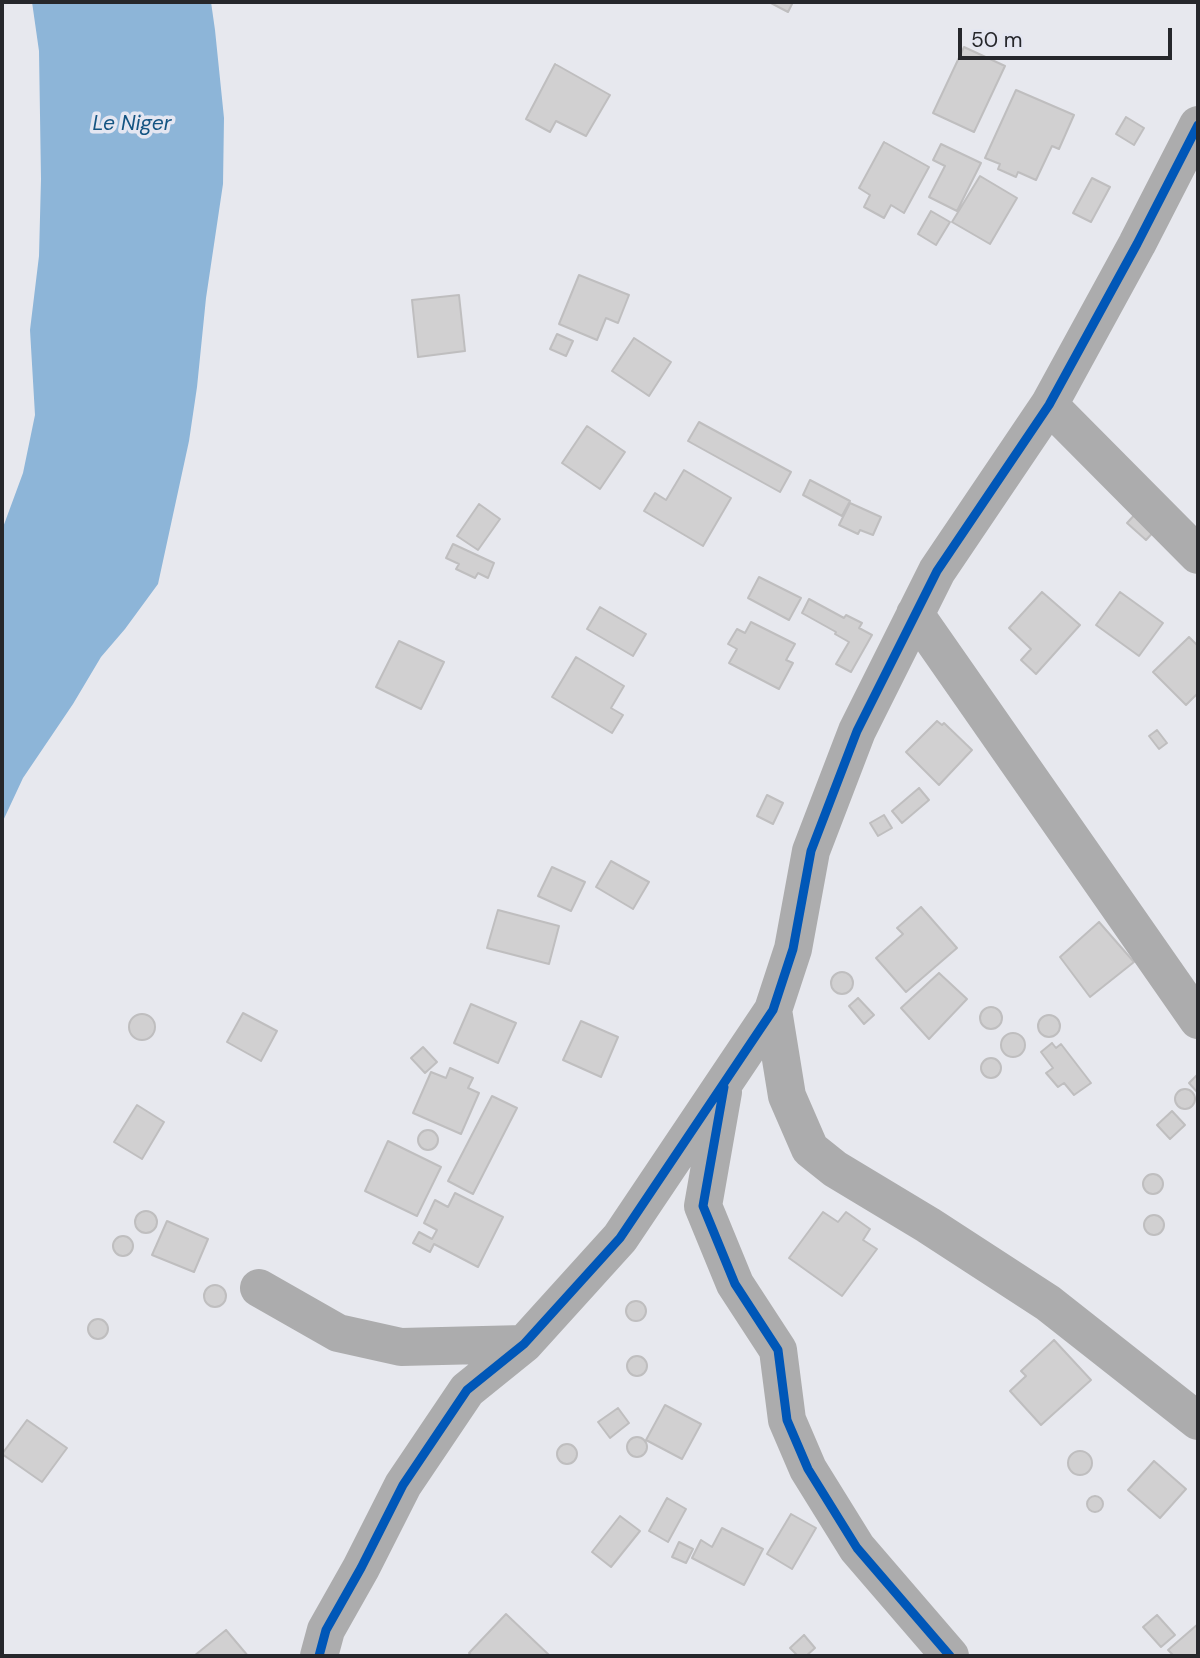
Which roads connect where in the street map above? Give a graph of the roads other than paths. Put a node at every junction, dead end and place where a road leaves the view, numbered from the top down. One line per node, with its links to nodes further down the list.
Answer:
1 (1198, 125): 2 (street)
2 (1049, 405): 3 (street); 4 (street)
3 (1198, 555)
4 (915, 614): 5 (street); 6 (street)
5 (772, 1010): 7 (street); 10 (street)
6 (1198, 1020)
7 (726, 1080): 9 (street); 13 (street)
8 (259, 1288): 9 (street)
9 (524, 1344): 11 (street)
10 (1198, 1421)
11 (323, 1643): 12 (street)
12 (293, 1656)
13 (950, 1656)

